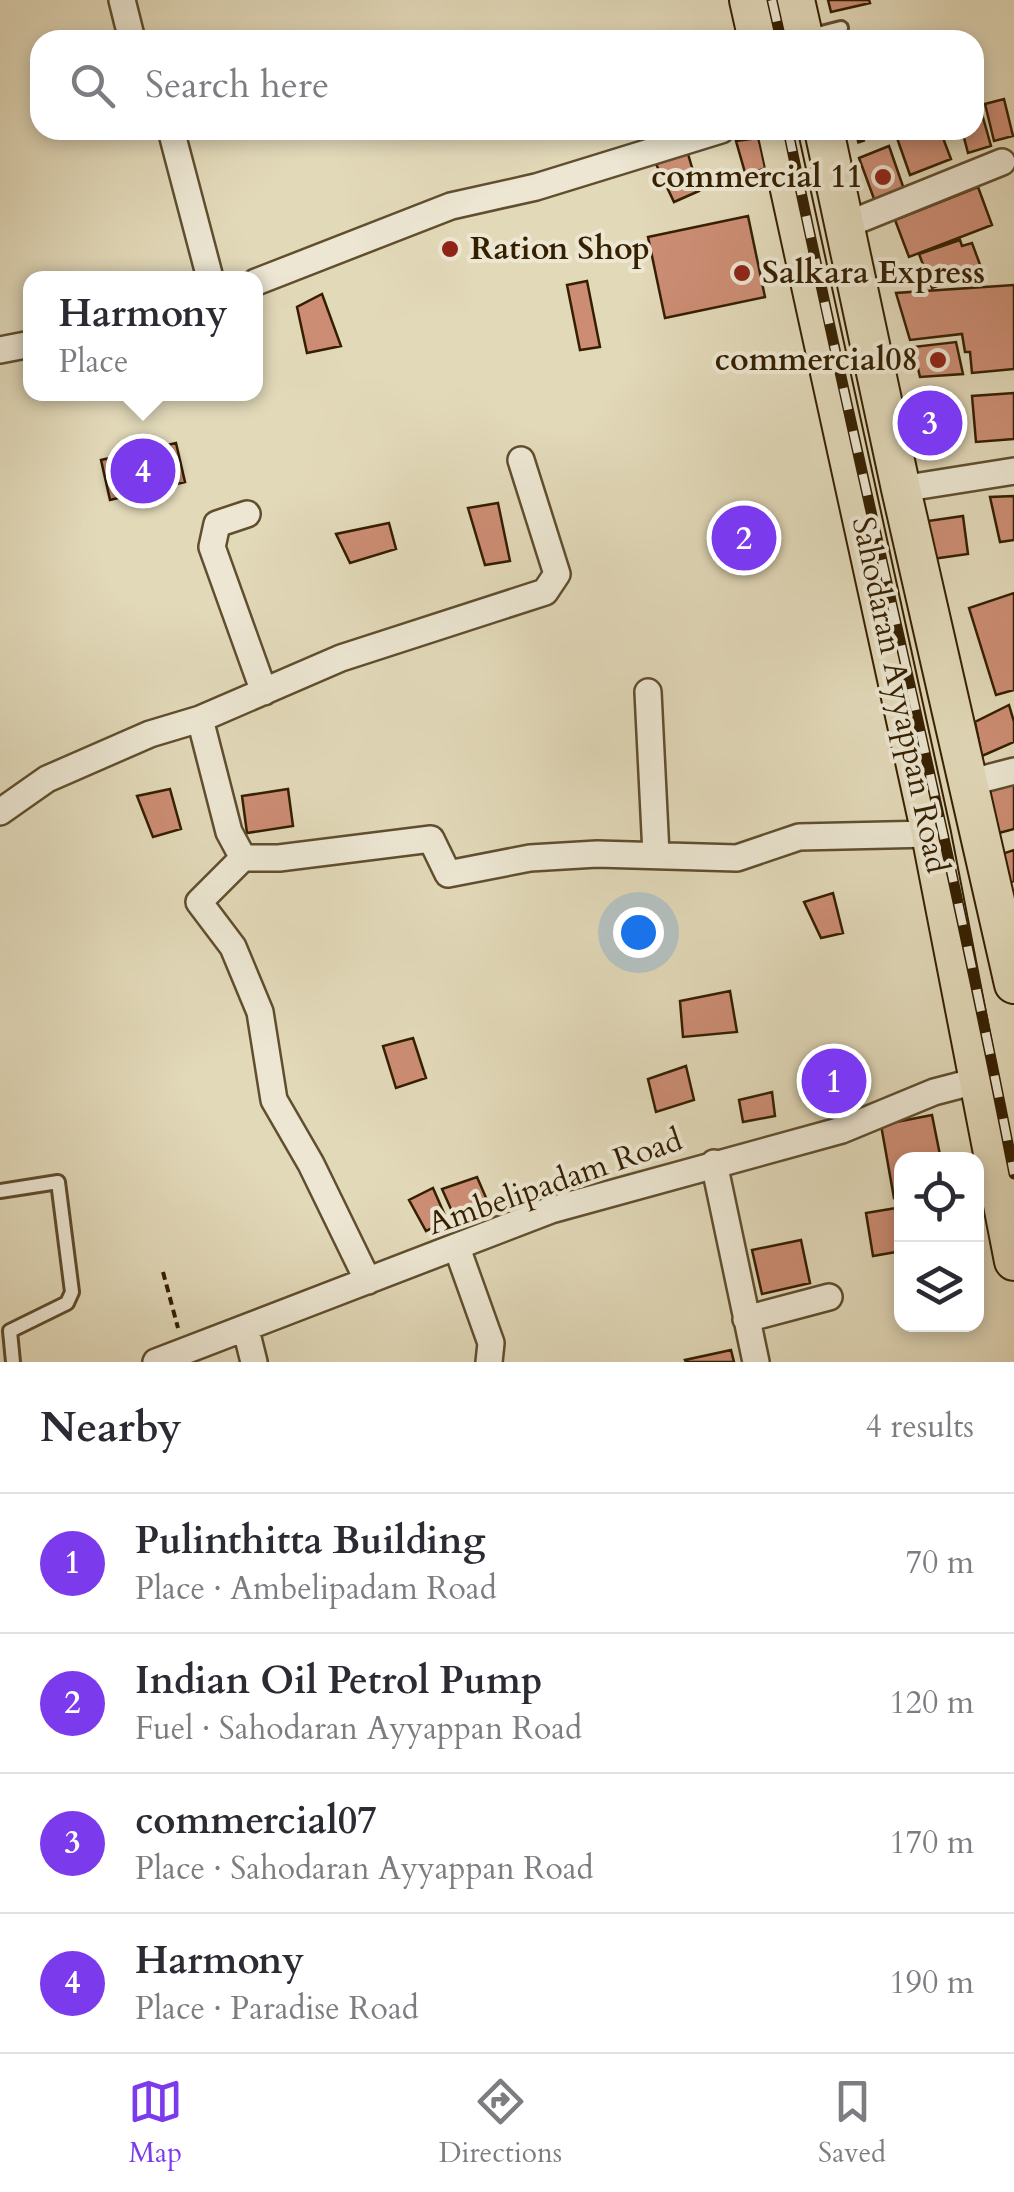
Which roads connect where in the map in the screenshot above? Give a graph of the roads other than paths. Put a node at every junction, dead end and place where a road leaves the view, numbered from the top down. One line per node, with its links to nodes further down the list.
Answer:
1 (122, 0): 5 (street)
2 (749, 0): 6 (main road)
3 (795, 0): 7 (main road)
4 (842, 28): 8 (lane)
5 (130, 30)
6 (756, 30)
7 (801, 30)
8 (835, 30)
9 (174, 140): 15 (street)
10 (689, 140): 16 (street)
11 (779, 140): 27 (main road, Sahodaran Ayyappan Road)
12 (826, 140): 14 (main road, Sahodaran Ayyappan Road)
13 (1002, 162): 14 (street)
14 (846, 225): 19 (main road, Sahodaran Ayyappan Road)
15 (208, 271)
16 (263, 279)
17 (521, 460): 21 (street)
18 (1014, 471): 19 (street)
19 (901, 489): 25 (main road, Sahodaran Ayyappan Road)
20 (247, 514): 21 (street)
21 (264, 692): 23 (street)
22 (648, 692): 28 (street)
23 (200, 719): 26 (street); 29 (street)
24 (1014, 771): 25 (street)
25 (968, 783): 30 (main road, Sahodaran Ayyappan Road)
26 (0, 812)
27 (931, 834): 28 (street); 31 (main road, Sahodaran Ayyappan Road)
28 (656, 854): 29 (street)
29 (243, 858): 36 (street)
30 (1014, 984)
31 (980, 1080): 32 (street, Ambelipadam Road); 35 (main road, Sahodaran Ayyappan Road)
32 (714, 1163): 34 (street, Ambelipadam Road); 38 (street)
33 (0, 1192): 40 (lane)
34 (457, 1248): 36 (street, Ambelipadam Road); 43 (street)
35 (1014, 1258)
36 (368, 1281): 39 (street, Ambelipadam Road)
37 (829, 1297): 38 (street)
38 (746, 1319): 44 (street)
39 (246, 1330): 41 (street, Ambelipadam Road); 42 (street)
40 (13, 1362)
41 (156, 1362)
42 (254, 1362)
43 (489, 1362)
44 (756, 1362)

